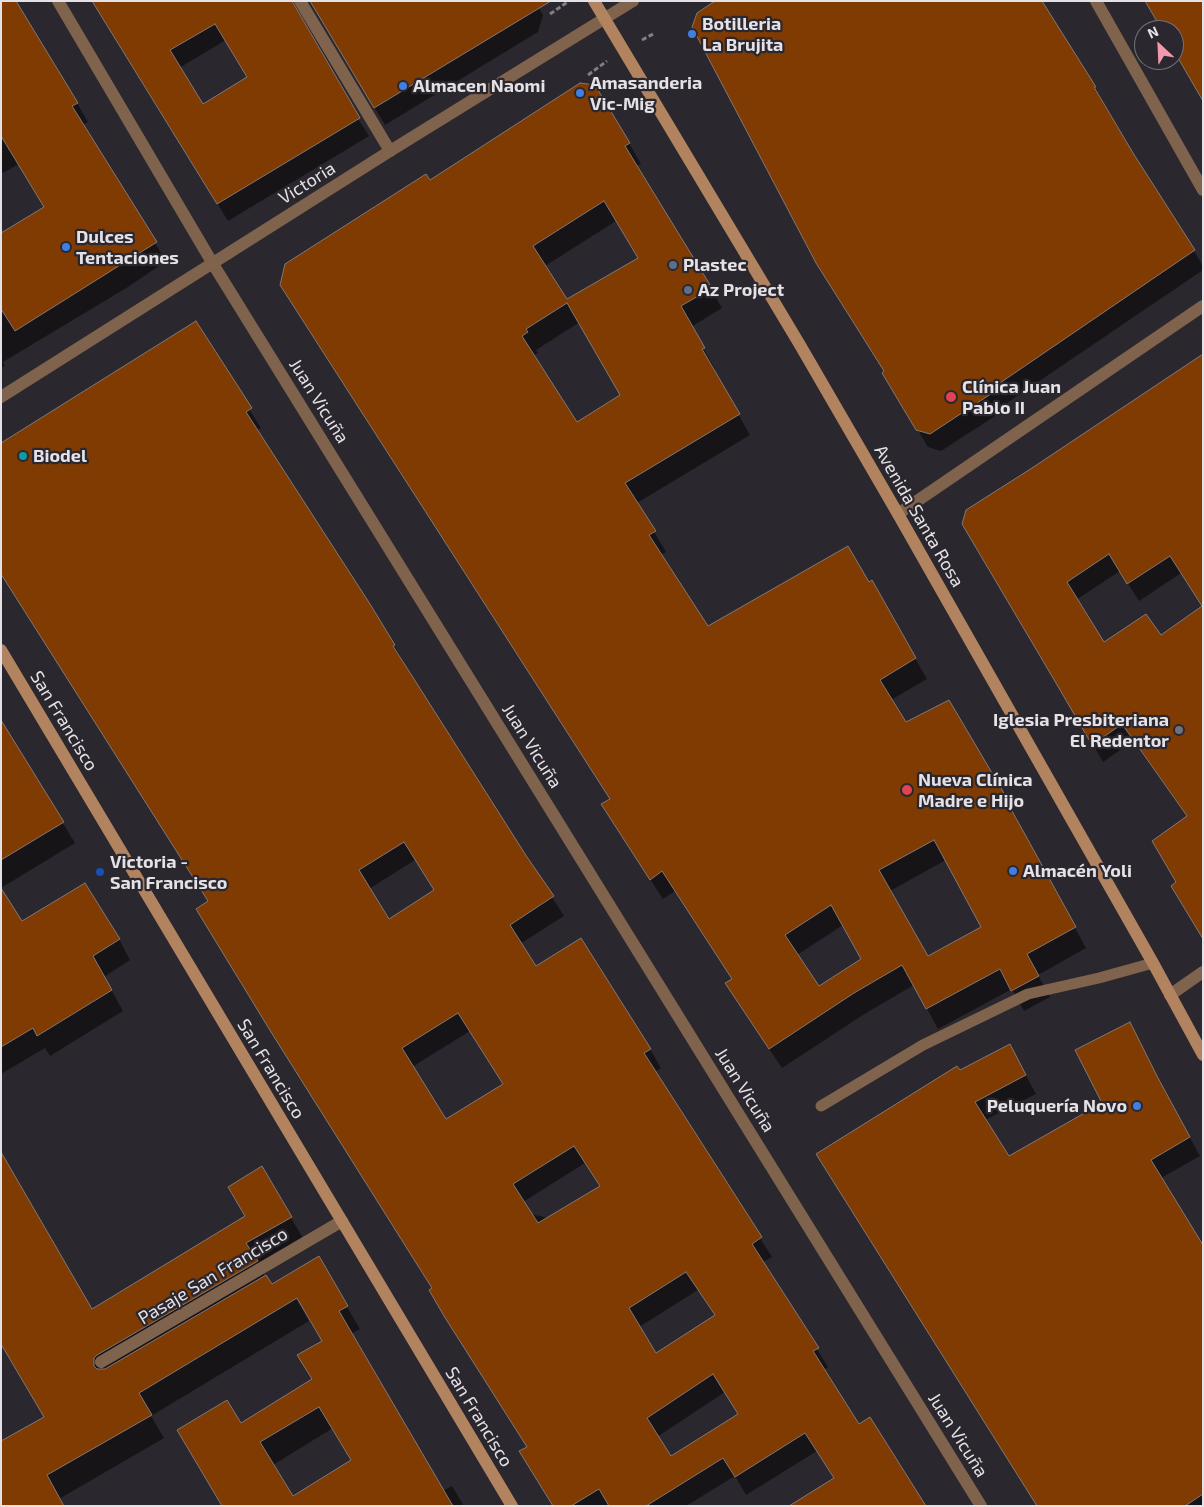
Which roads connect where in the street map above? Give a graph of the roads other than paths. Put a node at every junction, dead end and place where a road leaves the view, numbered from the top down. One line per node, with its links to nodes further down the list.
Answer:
1 (58, 1): 9 (street, Juan Vicuña)
2 (300, 1): 7 (street)
3 (594, 1): 6 (main road, Avenida Santa Rosa)
4 (633, 1): 6 (street, Victoria)
5 (1096, 1): 8 (street)
6 (605, 20): 7 (street, Victoria); 12 (main road, Avenida Santa Rosa)
7 (390, 151): 9 (street, Victoria)
8 (1203, 190)
9 (213, 264): 11 (street, Victoria); 22 (street, Juan Vicuña)
10 (1203, 306): 12 (street)
11 (1, 396)
12 (898, 514): 14 (main road, Avenida Santa Rosa)
13 (1, 650): 19 (main road, San Francisco)
14 (1153, 963): 16 (main road, Avenida Santa Rosa); 18 (lane)
15 (1203, 972): 16 (street)
16 (1170, 995): 17 (main road, Avenida Santa Rosa)
17 (1203, 1055)
18 (820, 1106)
19 (342, 1221): 20 (street, Pasaje San Francisco); 21 (main road, San Francisco)
20 (101, 1362)
21 (512, 1506)
22 (981, 1506)

